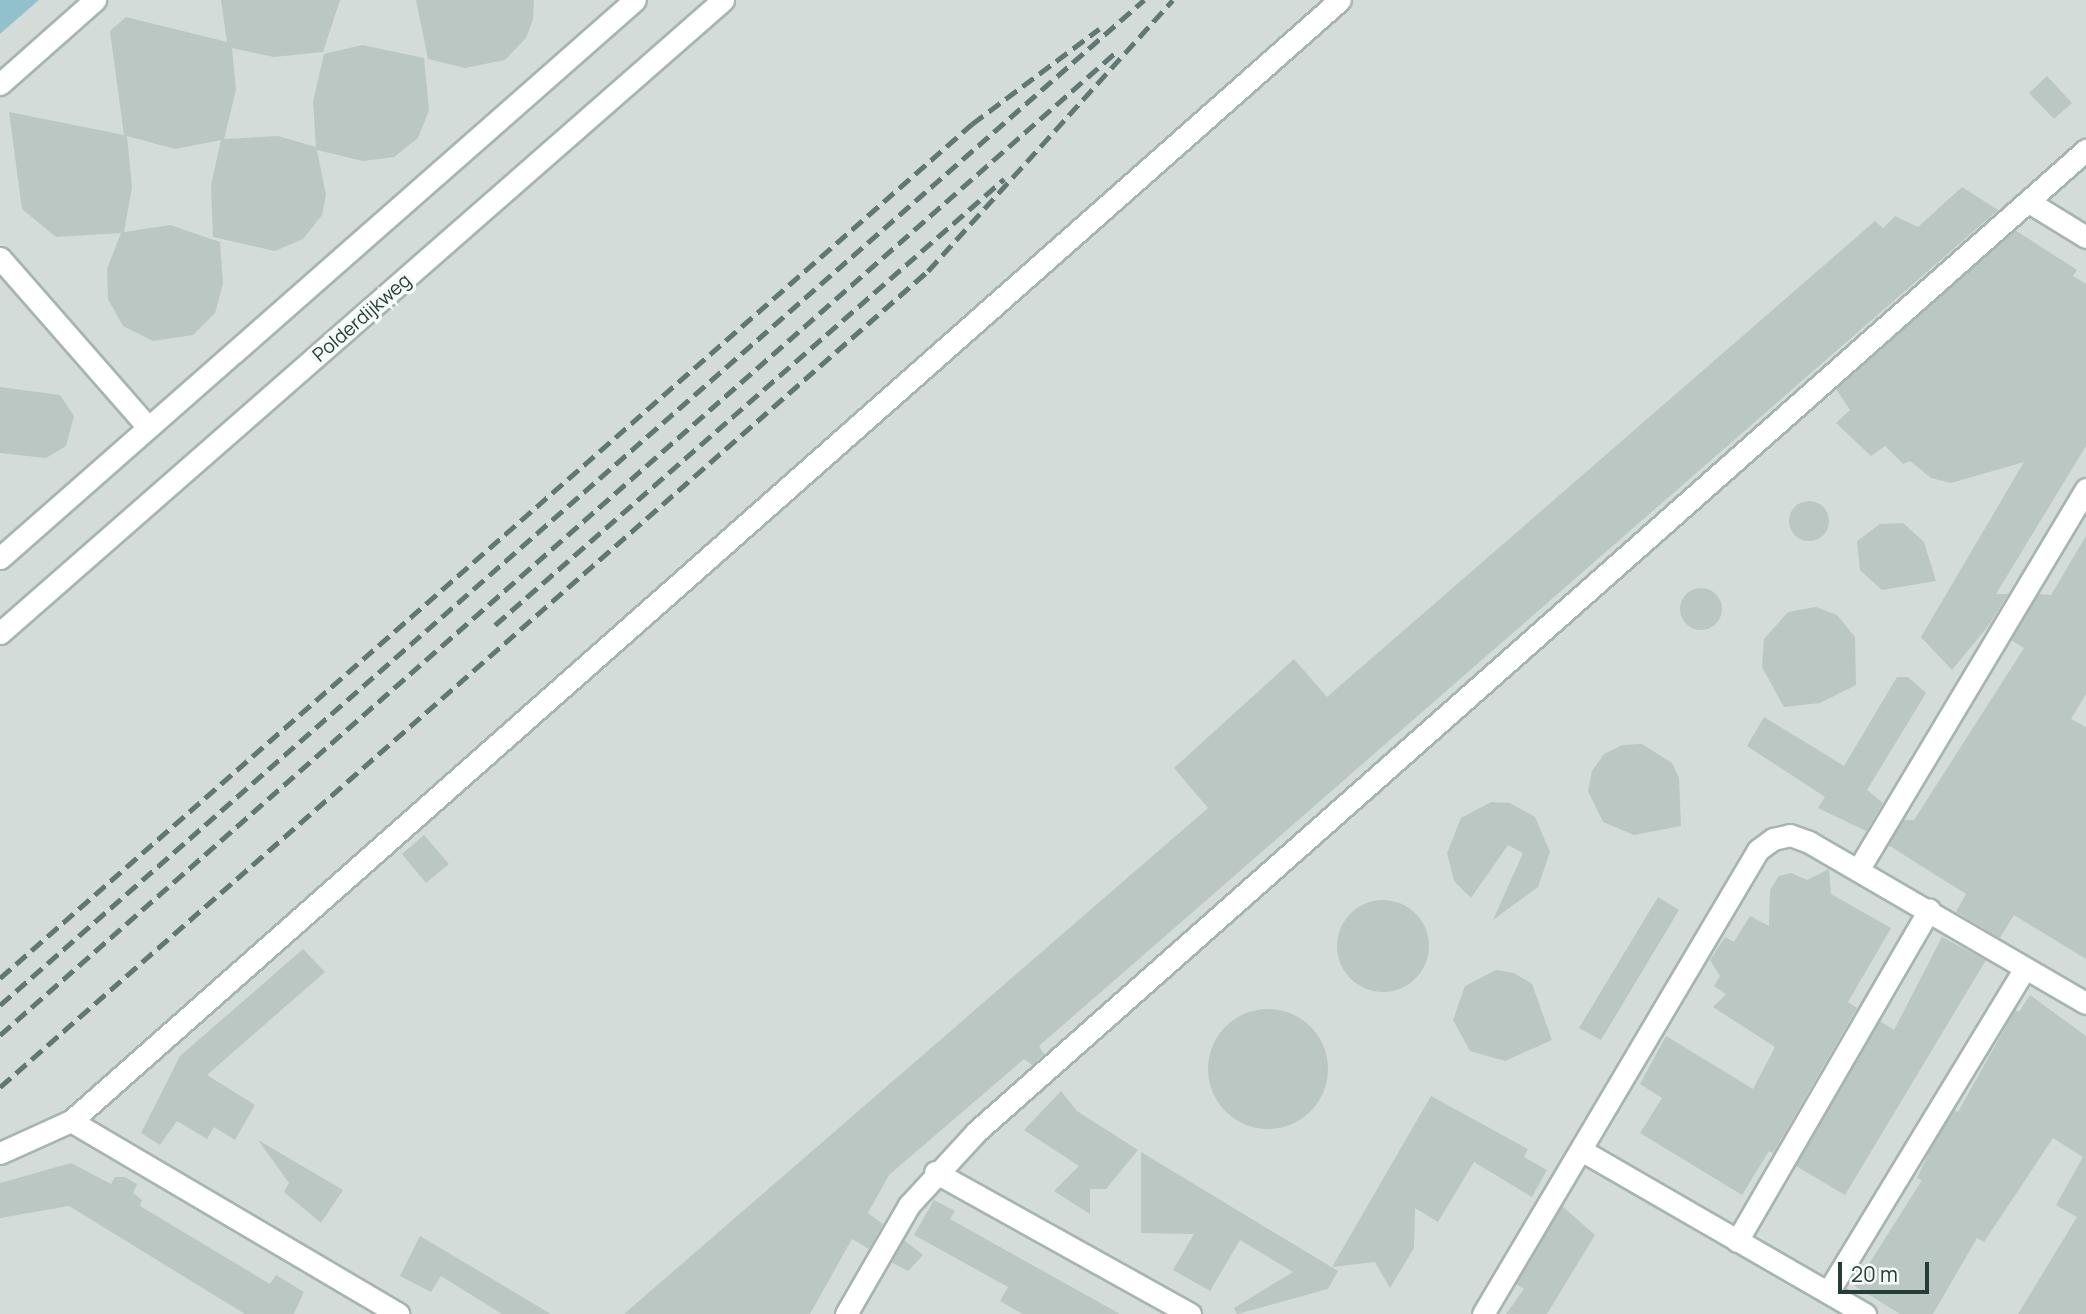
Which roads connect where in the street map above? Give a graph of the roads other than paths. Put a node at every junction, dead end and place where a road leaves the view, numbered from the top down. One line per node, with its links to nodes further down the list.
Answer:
1 (96, 0): 5 (street)
2 (635, 0): 10 (street)
3 (723, 0): 13 (street, Polderdijkweg)
4 (1340, 0): 18 (street)
5 (0, 84)
6 (2086, 150): 7 (street)
7 (2029, 202): 8 (street); 21 (street)
8 (2086, 237)
9 (0, 258): 10 (street)
10 (148, 427): 12 (street)
11 (2086, 489): 14 (street)
12 (0, 558)
13 (0, 634)
14 (1858, 870): 15 (street); 19 (street)
15 (1929, 911): 16 (street); 22 (street)
16 (2025, 968): 17 (street); 23 (street)
17 (2086, 1003)
18 (71, 1121): 20 (street); 24 (street)
19 (1581, 1150): 22 (street); 27 (street)
20 (0, 1153)
21 (935, 1172): 25 (street); 26 (street)
22 (1737, 1241): 23 (street)
23 (1828, 1292): 28 (street)
24 (398, 1314)
25 (846, 1314)
26 (1190, 1314)
27 (1483, 1314)
28 (1865, 1314)

